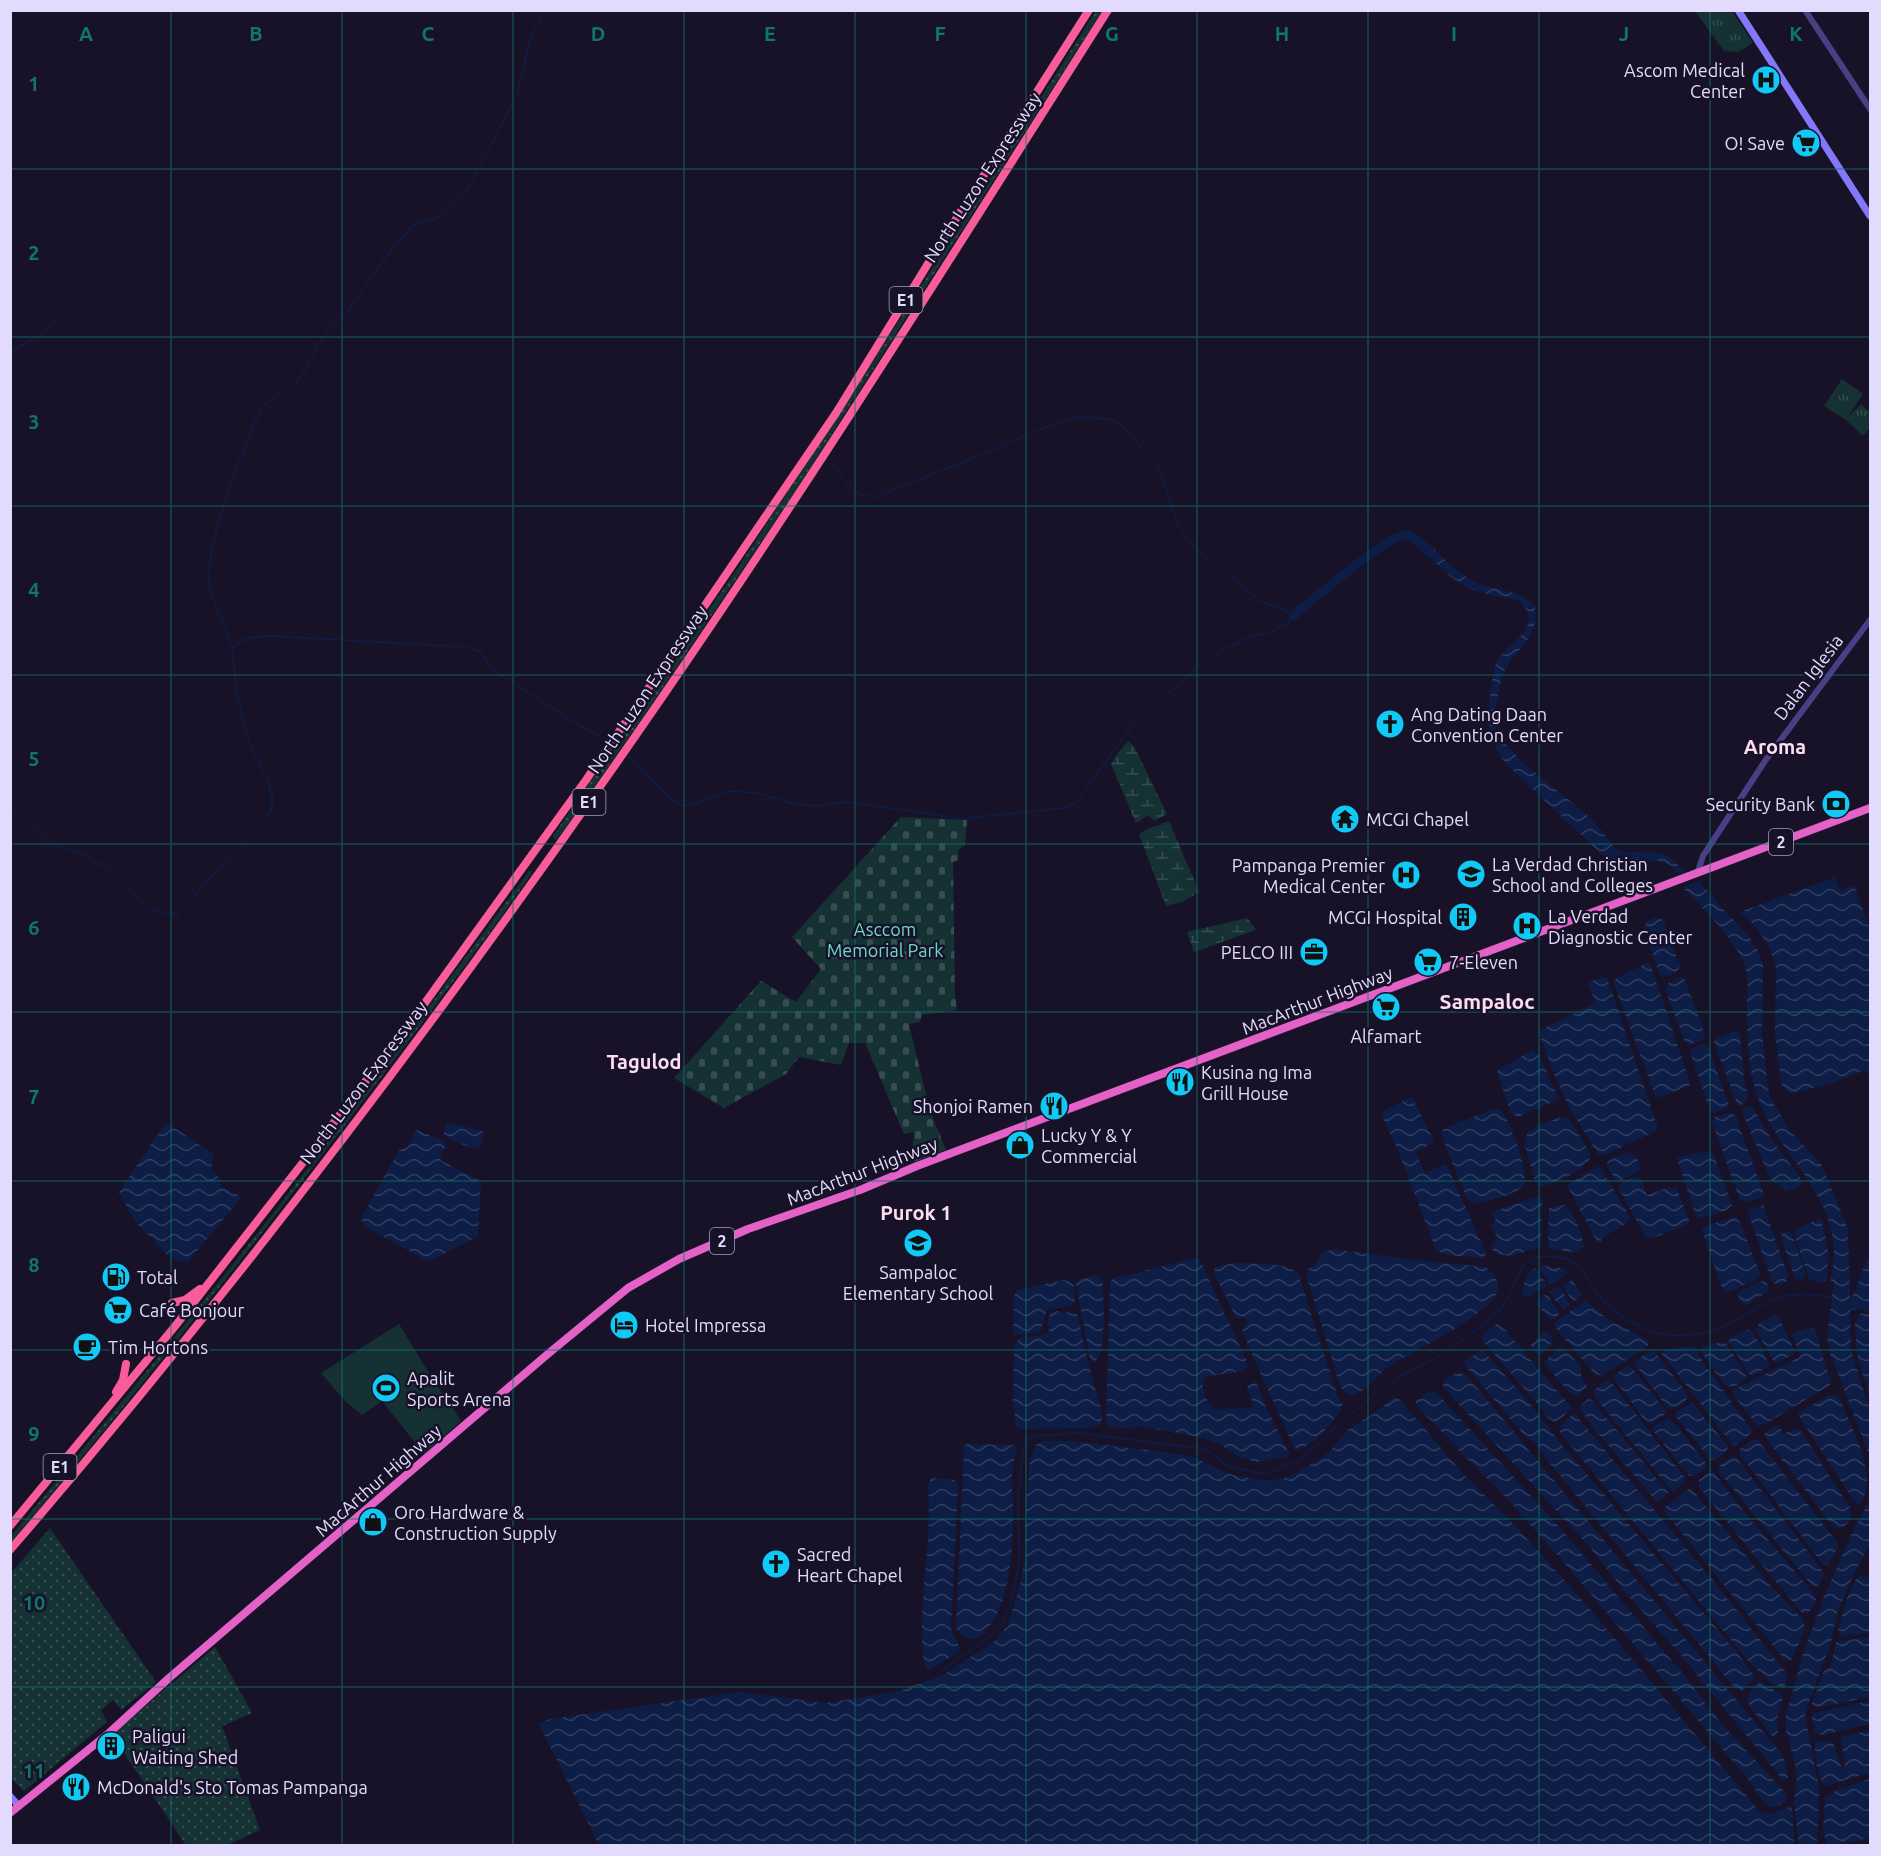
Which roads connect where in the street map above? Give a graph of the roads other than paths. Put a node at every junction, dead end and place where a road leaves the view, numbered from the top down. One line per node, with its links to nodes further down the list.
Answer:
1 (1089, 10): 10 (highway, North Luzon Expressway / E1)
2 (1108, 10): 15 (highway, North Luzon Expressway / E1)
3 (1738, 10): 6 (main road)
4 (1805, 10): 5 (street)
5 (1870, 109)
6 (1870, 216)
7 (1870, 620): 9 (street, Dalan Iglesia)
8 (1870, 808): 9 (highway, MacArthur Highway / 2)
9 (1694, 875): 17 (highway, MacArthur Highway / 2)
10 (229, 1259): 11 (highway); 13 (highway, North Luzon Expressway / E1)
11 (172, 1303)
12 (126, 1364): 13 (highway)
13 (101, 1417): 14 (highway, North Luzon Expressway / E1)
14 (10, 1526)
15 (10, 1550)
16 (10, 1796): 17 (main road)
17 (19, 1806): 18 (highway, MacArthur Highway / 2)
18 (10, 1814)

